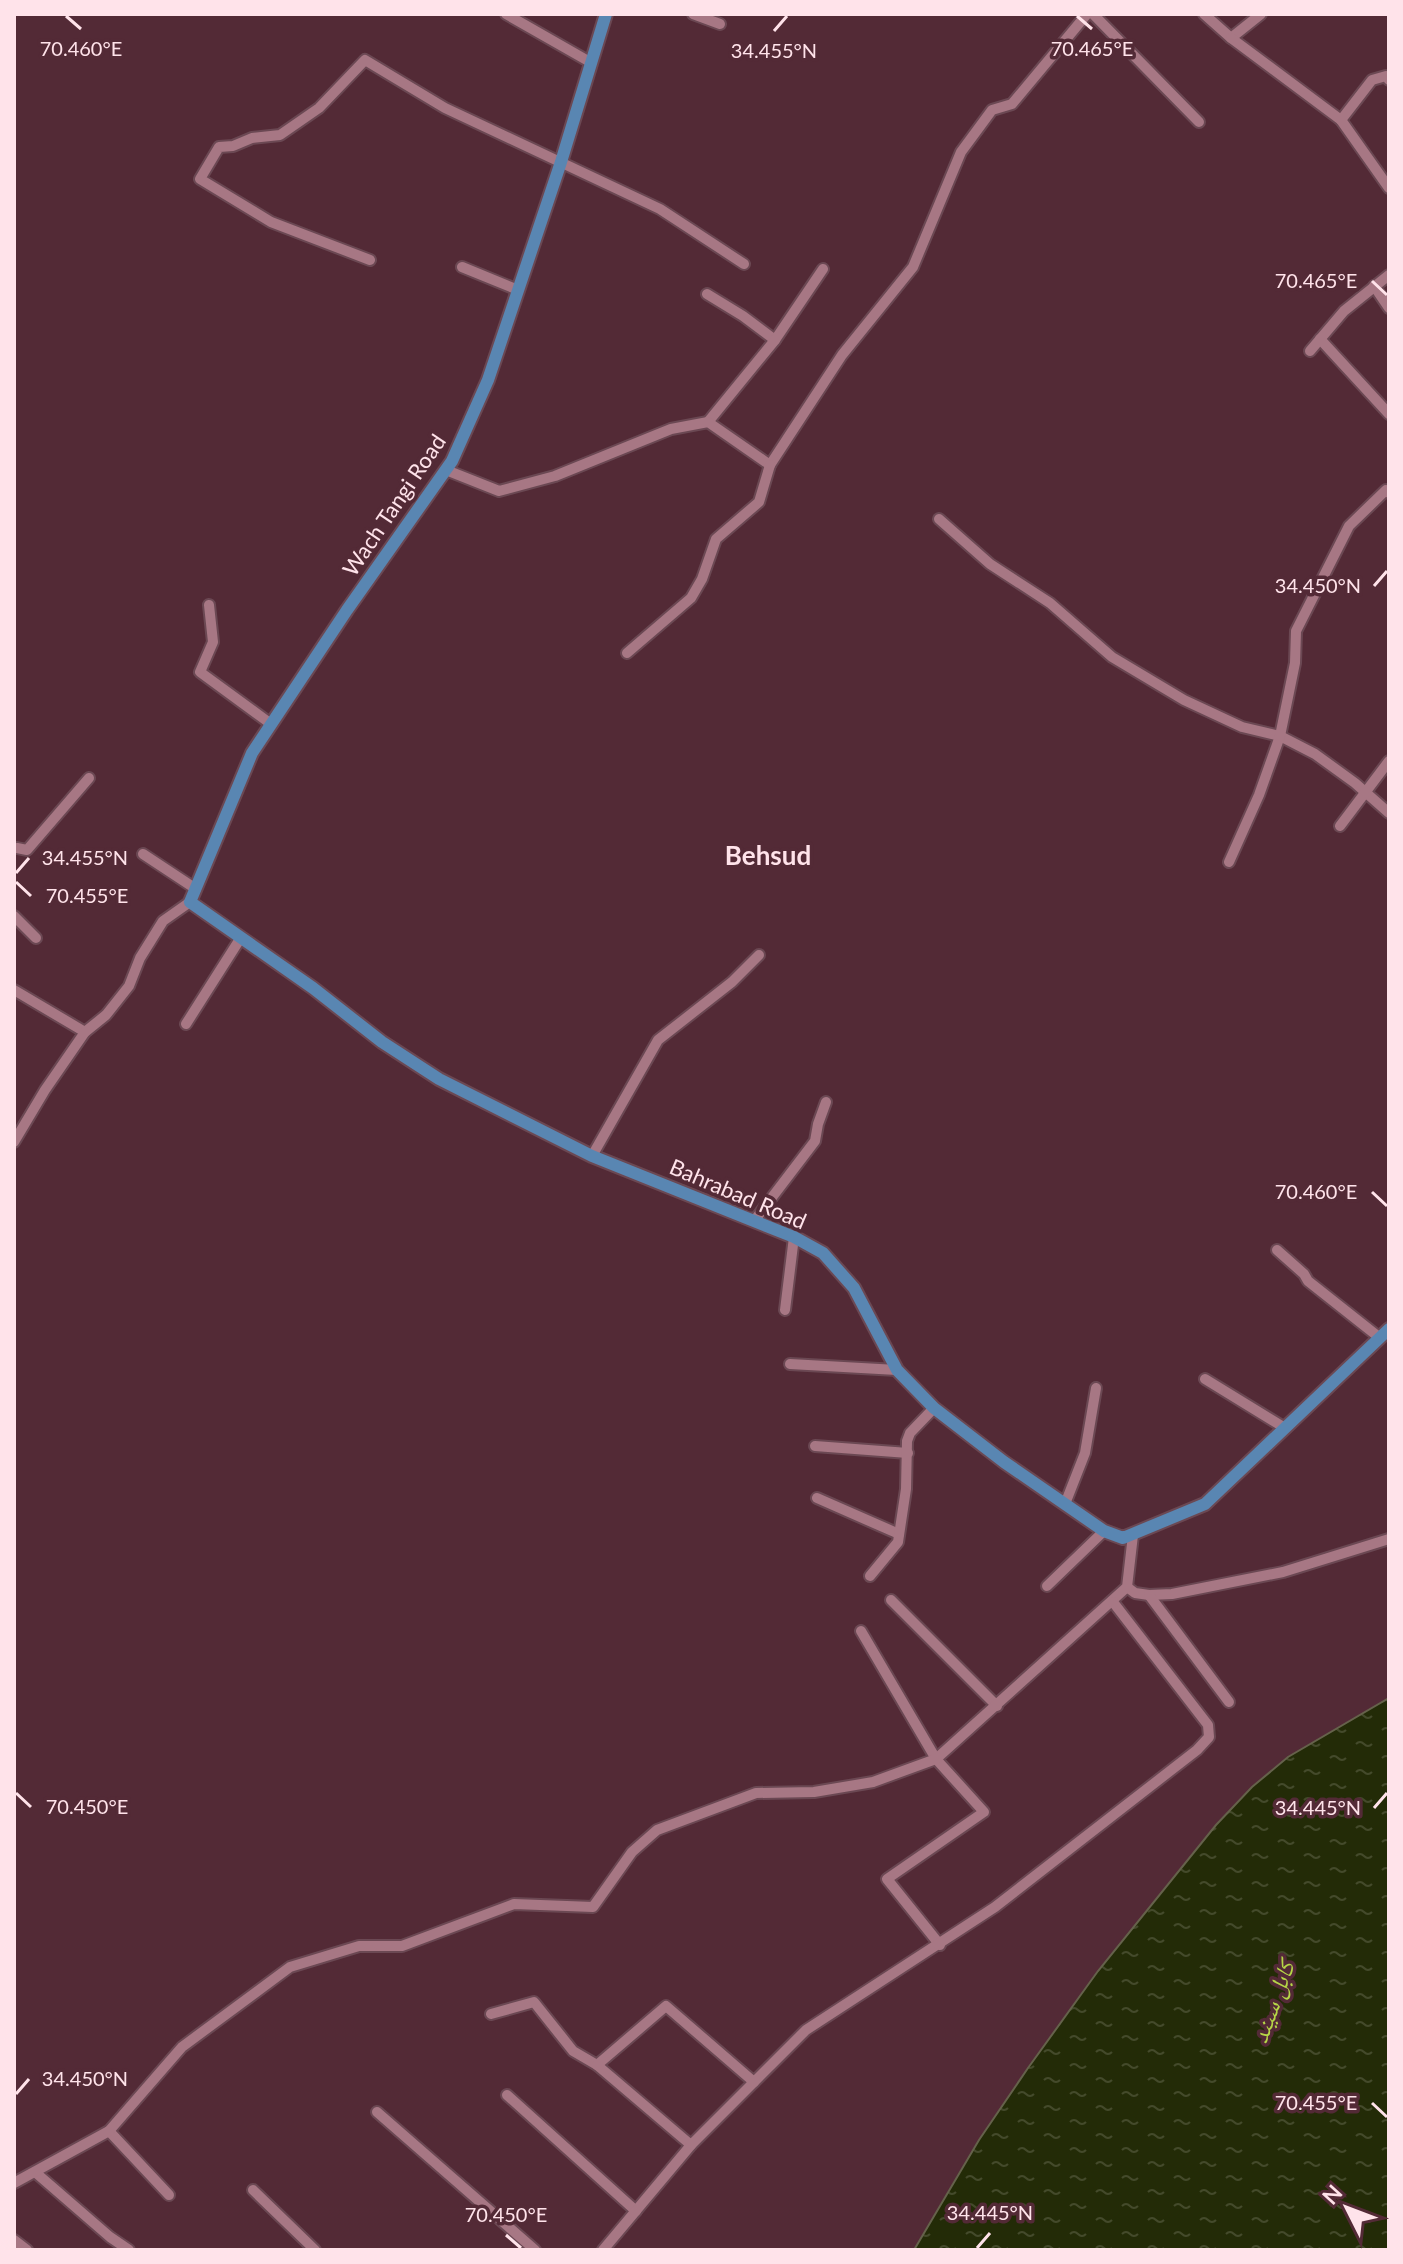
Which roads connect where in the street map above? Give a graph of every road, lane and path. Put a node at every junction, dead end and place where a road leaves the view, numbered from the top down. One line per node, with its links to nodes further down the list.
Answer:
1 (506, 14): 10 (street)
2 (606, 14): 10 (main road, Wach Tangi Road)
3 (693, 14): 8 (street)
4 (1087, 14): 30 (street)
5 (1093, 14): 13 (street)
6 (1204, 14): 9 (street)
7 (1261, 14): 9 (street)
8 (720, 24)
9 (1231, 38): 12 (street)
10 (590, 62): 14 (main road, Wach Tangi Road)
11 (1389, 80): 12 (street)
12 (1341, 120): 15 (street)
13 (1199, 122)
14 (561, 162): 16 (street); 17 (street); 22 (main road, Wach Tangi Road)
15 (1389, 188)
16 (370, 260)
17 (744, 264)
18 (462, 267): 22 (street)
19 (823, 269): 26 (street)
20 (1389, 275): 21 (street)
21 (1374, 286): 24 (street); 25 (street)
22 (518, 290): 31 (main road, Wach Tangi Road)
23 (707, 294): 26 (street)
24 (1389, 308)
25 (1320, 339): 27 (street); 28 (street)
26 (775, 340): 29 (street)
27 (1310, 351)
28 (1389, 414)
29 (708, 422): 30 (street); 31 (street)
30 (770, 465): 35 (street)
31 (446, 470): 36 (main road, Wach Tangi Road)
32 (1389, 493): 37 (street)
33 (939, 519): 37 (street)
34 (209, 605): 36 (street)
35 (627, 653)
36 (271, 724): 46 (main road, Wach Tangi Road)
37 (1280, 736): 40 (street); 45 (street)
38 (1389, 761): 40 (street)
39 (89, 778): 43 (street)
40 (1366, 793): 41 (street); 42 (street)
41 (1389, 813)
42 (1340, 826)
43 (15, 849)
44 (143, 854): 46 (street)
45 (1229, 862)
46 (196, 889): 47 (main road, Wach Tangi Road)
47 (190, 902): 50 (main road, Bahrabad Road); 54 (street)
48 (14, 916): 49 (street)
49 (36, 938)
50 (240, 939): 53 (street); 57 (main road, Bahrabad Road)
51 (759, 955): 57 (street)
52 (14, 990): 54 (street)
53 (186, 1024)
54 (85, 1032): 56 (street)
55 (826, 1102): 58 (street)
56 (14, 1142)
57 (592, 1156): 58 (main road, Bahrabad Road)
58 (754, 1221): 59 (main road, Bahrabad Road)
59 (794, 1237): 61 (street); 64 (main road, Bahrabad Road)
60 (1277, 1250): 62 (street)
61 (785, 1310)
62 (1384, 1333): 68 (main road)
63 (790, 1364): 64 (street)
64 (897, 1370): 67 (main road, Bahrabad Road)
65 (1205, 1379): 68 (street)
66 (1096, 1388): 72 (street)
67 (934, 1408): 70 (street); 72 (main road, Bahrabad Road)
68 (1285, 1428): 75 (main road)
69 (815, 1446): 70 (street)
70 (908, 1453): 74 (street)
71 (817, 1498): 74 (street)
72 (1065, 1504): 73 (main road, Bahrabad Road)
73 (1104, 1531): 75 (main road, Bahrabad Road); 78 (street)
74 (899, 1534): 77 (street)
75 (1133, 1535): 79 (street)
76 (1389, 1539): 80 (street)
77 (870, 1576)
78 (1047, 1586)
79 (1127, 1587): 80 (street); 82 (street)
80 (1149, 1595): 84 (street)
81 (891, 1600): 85 (street)
82 (1113, 1602): 85 (street); 87 (street)
83 (861, 1631): 86 (street)
84 (1229, 1702)
85 (997, 1706): 86 (street)
86 (936, 1759): 87 (street); 93 (street)
87 (940, 1945): 90 (street)
88 (491, 2014): 89 (street)
89 (597, 2065): 90 (street); 94 (street)
90 (754, 2082): 94 (street)
91 (507, 2095): 99 (street)
92 (377, 2112): 104 (street)
93 (109, 2131): 95 (street); 98 (street)
94 (691, 2145): 99 (street)
95 (35, 2172): 96 (street); 102 (street)
96 (14, 2183)
97 (253, 2190): 103 (street)
98 (169, 2195)
99 (636, 2211): 105 (street)
100 (14, 2240): 101 (street)
101 (27, 2250)
102 (129, 2250)
103 (315, 2250)
104 (535, 2250)
105 (603, 2250)

